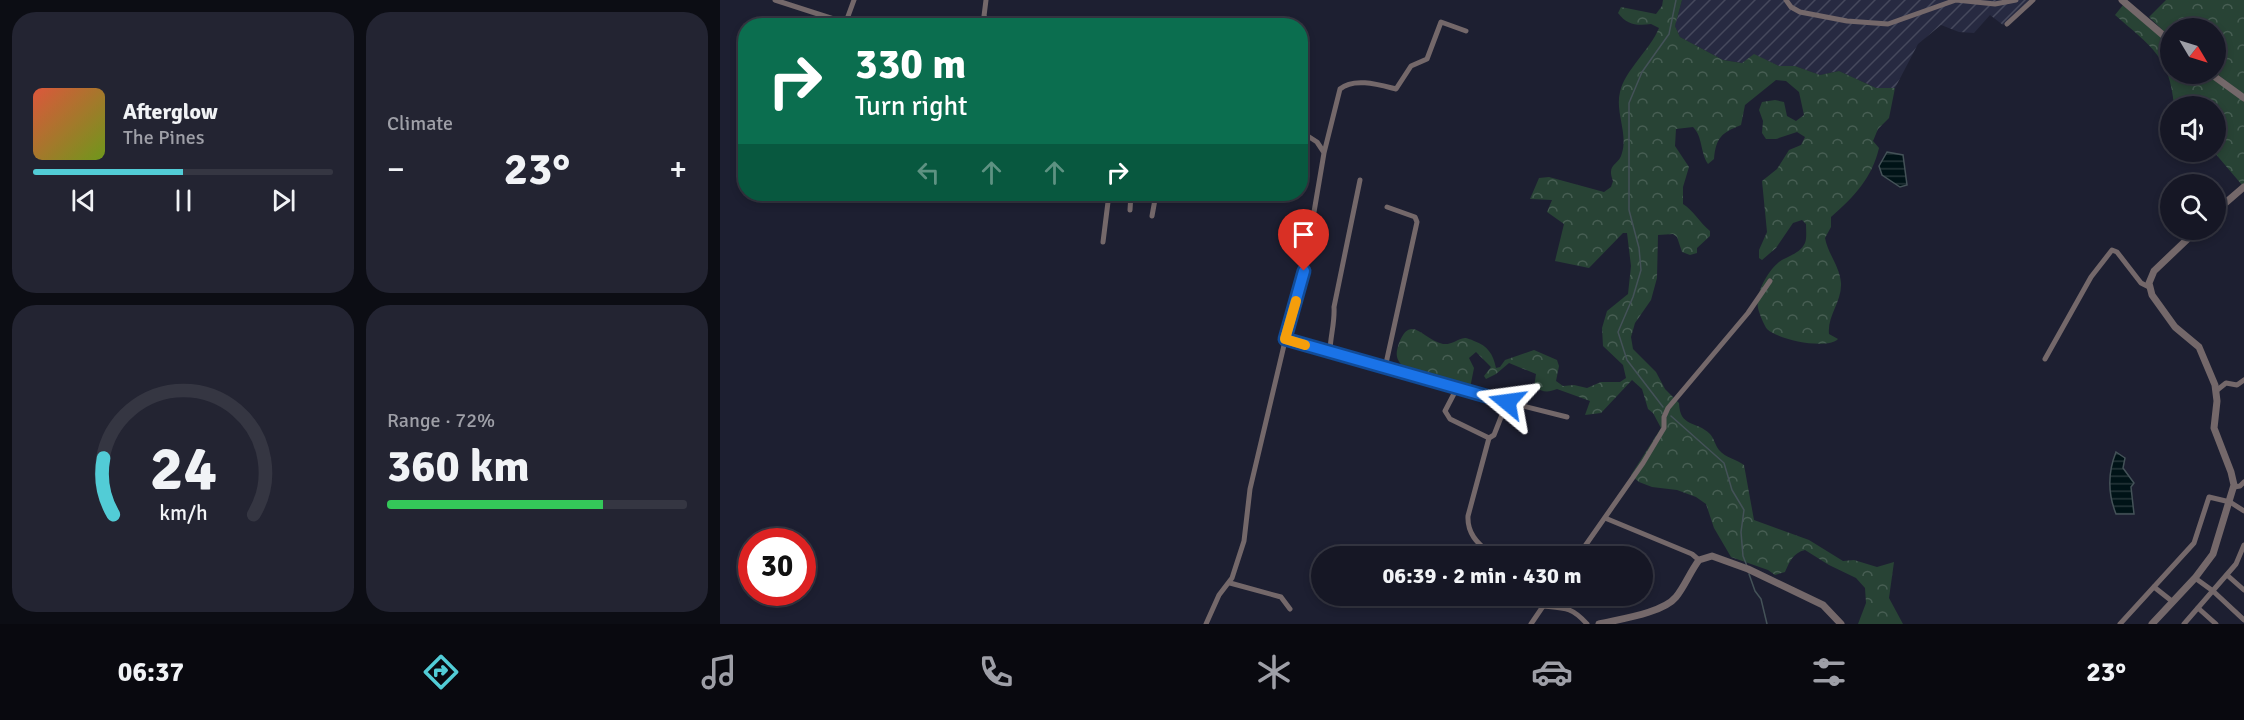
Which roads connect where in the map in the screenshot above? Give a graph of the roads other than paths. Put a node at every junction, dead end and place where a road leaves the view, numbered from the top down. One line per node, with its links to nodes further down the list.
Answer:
1 (775, 0): 8 (street)
2 (854, 0): 9 (street)
3 (986, 0): 10 (street)
4 (1786, 0): 5 (street)
5 (2016, 0)
6 (2033, 0): 11 (street)
7 (2122, 0): 13 (street)
8 (831, 18)
9 (847, 18)
10 (986, 18)
11 (2007, 24)
12 (1466, 31): 17 (street)
13 (2160, 32)
14 (2225, 84): 15 (street)
15 (2244, 98)
16 (1308, 136): 17 (street)
17 (1324, 153): 31 (street)
18 (1360, 180): 32 (street)
19 (2244, 187): 23 (street)
20 (1108, 201): 28 (street)
21 (1131, 201): 25 (street)
22 (1155, 201): 26 (street)
23 (2226, 202)
24 (1387, 207): 34 (street)
25 (1130, 210)
26 (1152, 216)
27 (2187, 240): 30 (street)
28 (1103, 242)
29 (1770, 281): 45 (street)
30 (2149, 287): 33 (street); 37 (street)
31 (1285, 339): 32 (street); 53 (street)
32 (1330, 352): 34 (street)
33 (2045, 359)
34 (1386, 368): 36 (street)
35 (2244, 380): 37 (street)
36 (1457, 388): 38 (street); 40 (street)
37 (2216, 391): 42 (street)
38 (1507, 402): 39 (street); 40 (street)
39 (1567, 417)
40 (1488, 438): 47 (street)
41 (2244, 482): 42 (street)
42 (2234, 487): 43 (street)
43 (2230, 502): 44 (street); 52 (street); 54 (street)
44 (2244, 511)
45 (1605, 518): 48 (street); 49 (street)
46 (2244, 545): 50 (street)
47 (1481, 546)
48 (1585, 546)
49 (1699, 560): 66 (street); 67 (street)
50 (2242, 562): 51 (street)
51 (2227, 575): 55 (street); 56 (street)
52 (2194, 578): 56 (street); 57 (street)
53 (1230, 583): 60 (street); 63 (street)
54 (2154, 587): 57 (street); 68 (street)
55 (2244, 590)
56 (2213, 591): 59 (street); 61 (street)
57 (2173, 602): 69 (street)
58 (1544, 606): 64 (street); 65 (street)
59 (2198, 608): 62 (street); 70 (street)
60 (1290, 609)
61 (2244, 620): 71 (street)
62 (2214, 623)
63 (1206, 624)
64 (1531, 624)
65 (1587, 624)
66 (1599, 624)
67 (1841, 624)
68 (2120, 624)
69 (2152, 624)
70 (2184, 624)
71 (2239, 624)

